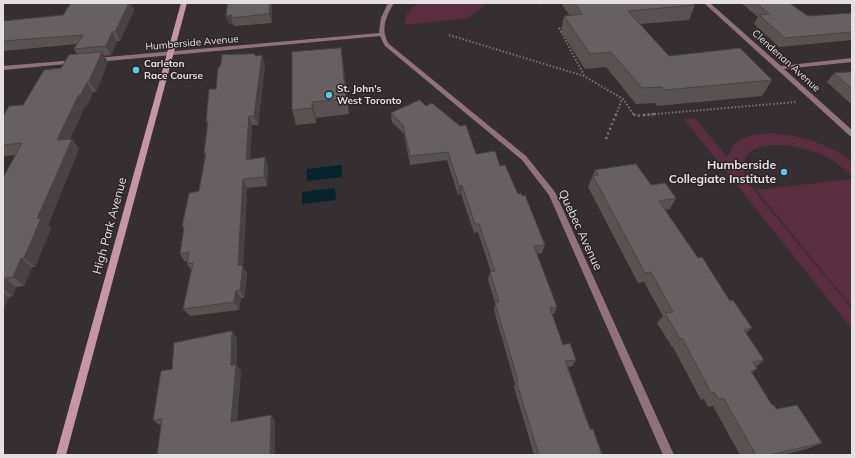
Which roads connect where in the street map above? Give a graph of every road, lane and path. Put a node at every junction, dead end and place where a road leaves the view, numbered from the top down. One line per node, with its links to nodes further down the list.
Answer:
1 (184, 3): 9 (street, High Park Avenue)
2 (392, 3): 7 (street)
3 (539, 3): 5 (path)
4 (707, 3): 14 (street, Clendenan Avenue)
5 (541, 6)
6 (558, 28): 15 (path)
7 (382, 34): 9 (street, Humberside Avenue); 21 (street, Quebec Avenue)
8 (449, 35): 15 (path)
9 (170, 54): 12 (street, Humberside Avenue); 20 (street, High Park Avenue)
10 (852, 60): 14 (street)
11 (82, 61): 13 (street)
12 (90, 61)
13 (3, 68)
14 (780, 68): 18 (street, Clendenan Avenue)
15 (584, 76): 16 (path)
16 (622, 99): 17 (path); 19 (path)
17 (803, 101)
18 (852, 134)
19 (606, 139)
20 (60, 455)
21 (669, 455)

